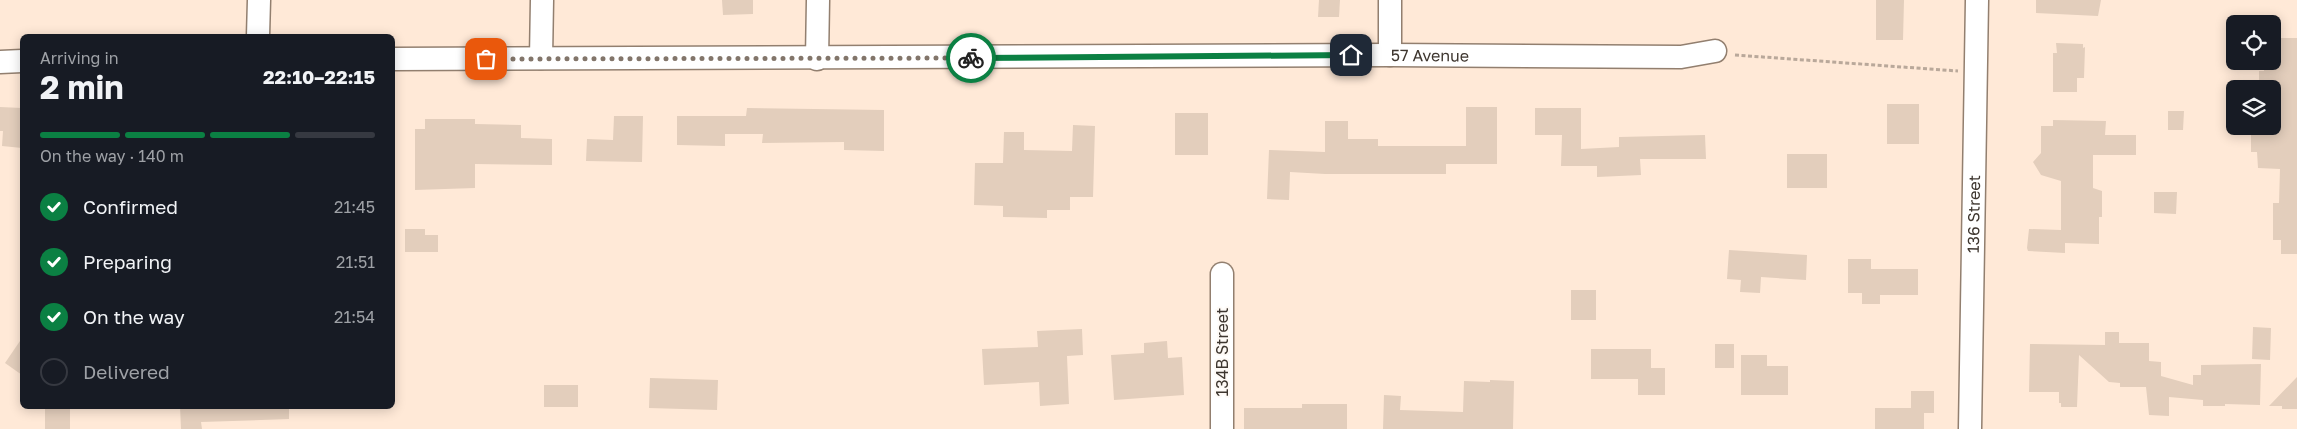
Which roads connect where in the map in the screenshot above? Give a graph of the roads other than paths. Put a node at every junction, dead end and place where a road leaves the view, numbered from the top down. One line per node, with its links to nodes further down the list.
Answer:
1 (259, 0): 6 (street)
2 (542, 0): 9 (street)
3 (818, 0): 10 (street)
4 (1390, 0): 8 (street)
5 (1977, 0): 16 (street, 136 Street)
6 (258, 34)
7 (1724, 53): 8 (street, 57 Avenue)
8 (1390, 55): 10 (street, 57 Avenue)
9 (541, 58): 10 (street, 57 Avenue); 11 (street, 57 Avenue)
10 (817, 58)
11 (395, 59)
12 (0, 62): 13 (street)
13 (20, 62)
14 (1222, 274): 15 (street, 134B Street)
15 (1222, 429)
16 (1970, 429)

